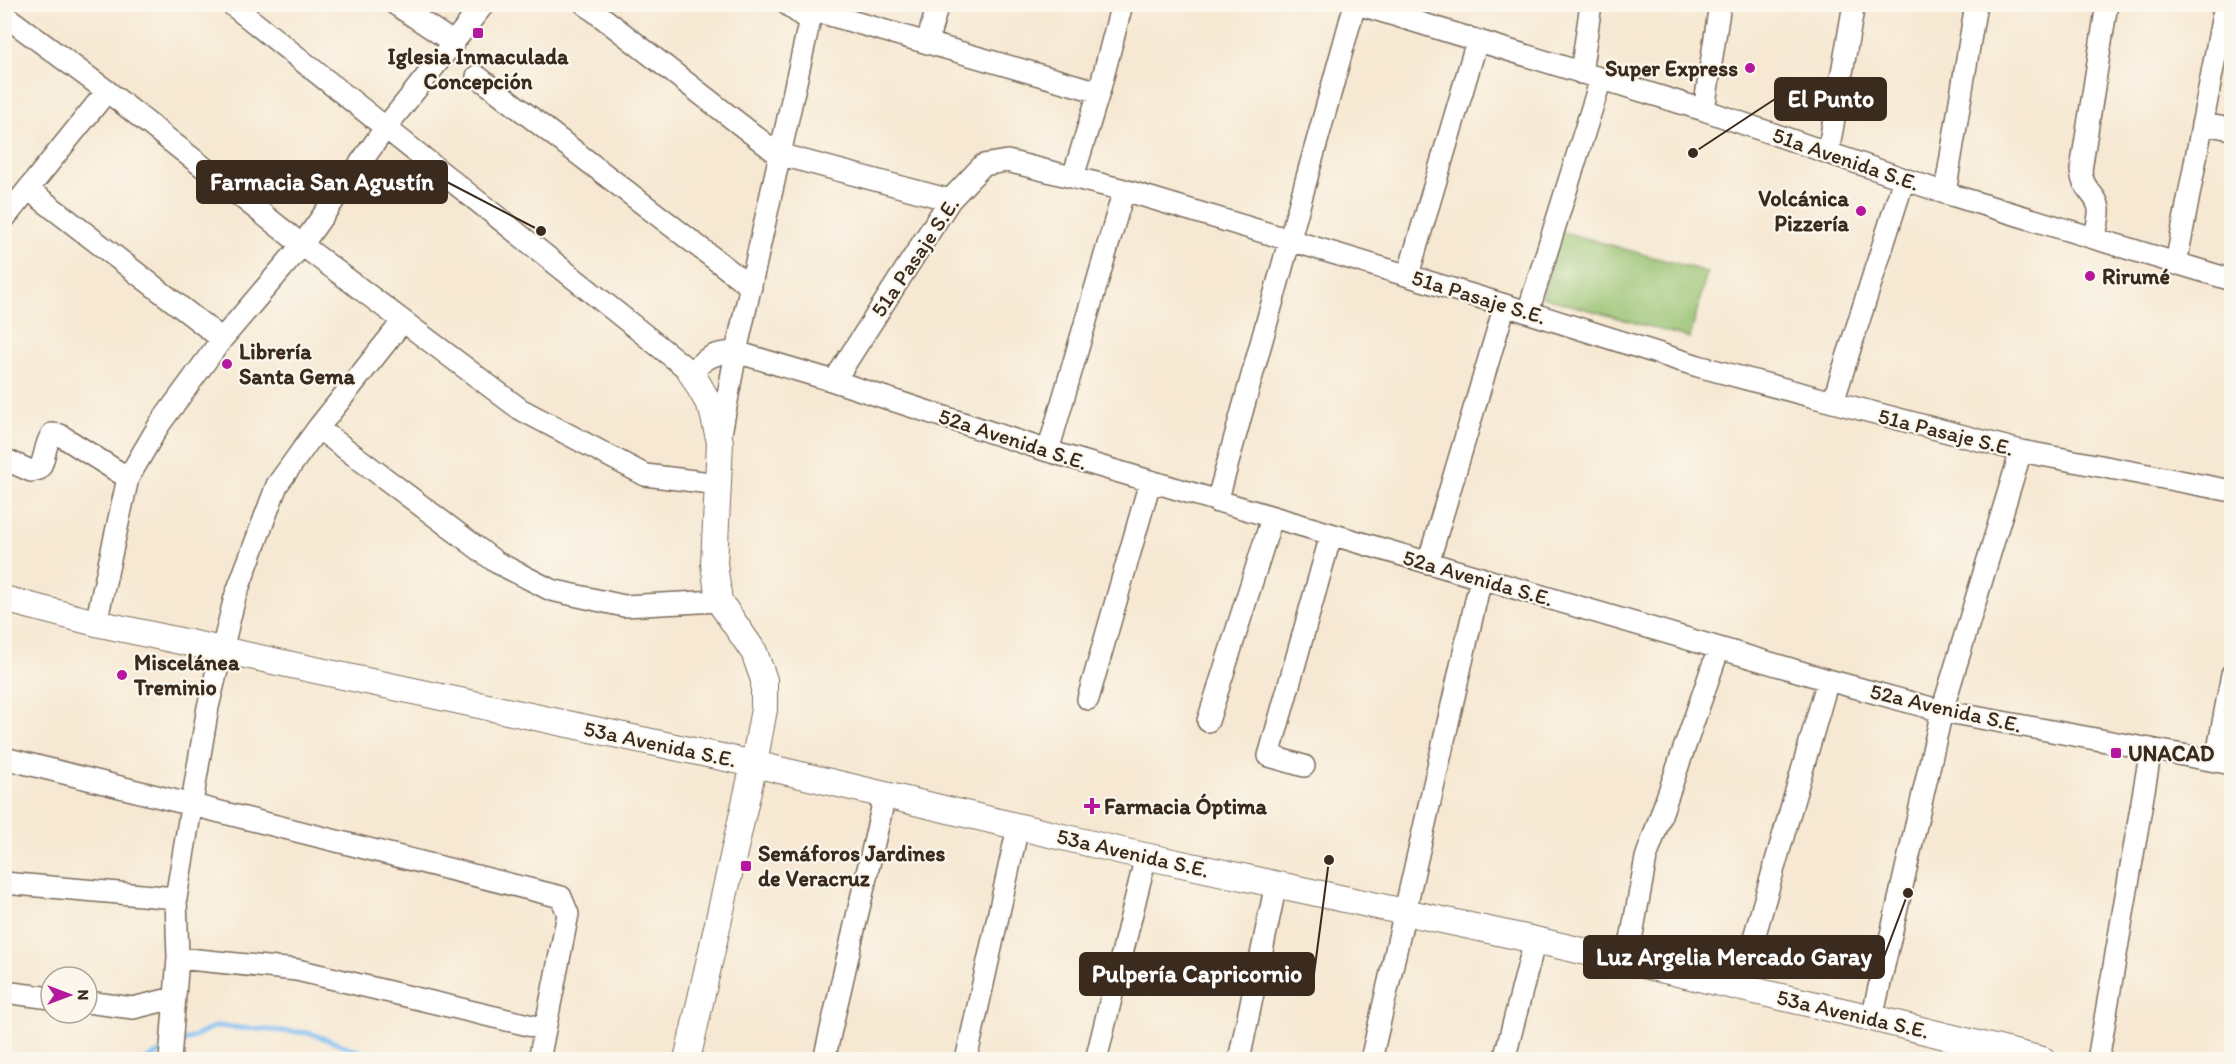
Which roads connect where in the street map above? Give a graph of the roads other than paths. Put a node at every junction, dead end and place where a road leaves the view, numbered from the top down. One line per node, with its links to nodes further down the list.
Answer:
1 (231, 4): 27 (street)
2 (396, 4): 19 (street)
3 (484, 4): 19 (street)
4 (585, 4): 30 (street)
5 (787, 4): 17 (street)
6 (938, 4): 20 (street)
7 (1122, 4): 24 (street)
8 (1357, 4): 15 (street, 51a Avenida S.E.); 39 (street)
9 (1591, 4): 22 (street)
10 (1720, 4): 25 (street)
11 (1854, 4): 29 (street)
12 (1976, 4): 35 (street)
13 (2107, 4): 38 (street)
14 (2228, 5): 26 (street)
15 (1400, 11): 18 (street, 51a Avenida S.E.)
16 (4, 15): 23 (street)
17 (809, 21): 20 (street); 30 (street)
18 (1477, 41): 22 (street, 51a Avenida S.E.); 42 (street)
19 (454, 43): 27 (street)
20 (927, 43): 24 (street)
21 (477, 76): 44 (street)
22 (1591, 76): 25 (street, 51a Avenida S.E.); 46 (street)
23 (107, 91): 33 (street); 40 (street)
24 (1100, 92): 31 (street)
25 (1704, 110): 29 (street, 51a Avenida S.E.)
26 (2202, 124): 28 (street); 41 (street)
27 (386, 127): 40 (street); 50 (street)
28 (2232, 129)
29 (1828, 153): 32 (street, 51a Avenida S.E.)
30 (778, 154): 36 (street); 44 (street)
31 (1073, 177): 34 (street, 51a Pasaje S.E.); 36 (street, 51a Pasaje S.E.)
32 (1904, 179): 35 (street, 51a Avenida S.E.); 52 (street)
33 (28, 189): 37 (street); 48 (street)
34 (1124, 190): 39 (street, 51a Pasaje S.E.); 55 (street)
35 (1945, 193): 38 (street, 51a Avenida S.E.)
36 (950, 200): 51 (street, 51a Pasaje S.E.)
37 (4, 219)
38 (2095, 237): 41 (street, 51a Avenida S.E.)
39 (1288, 239): 42 (street, 51a Pasaje S.E.); 62 (street)
40 (302, 245): 47 (street); 48 (street)
41 (2176, 264): 43 (street, 51a Avenida S.E.)
42 (1408, 275): 45 (street, 51a Pasaje S.E.)
43 (2232, 280)
44 (751, 287): 49 (street)
45 (1505, 304): 46 (street, 51a Pasaje S.E.); 65 (street)
46 (1528, 312): 52 (street, 51a Pasaje S.E.)
47 (403, 321): 53 (street); 60 (street)
48 (222, 339): 58 (street)
49 (736, 352): 50 (street); 51 (street, 52a Avenida S.E.); 54 (street)
50 (691, 372): 54 (street)
51 (834, 381): 55 (street, 52a Avenida S.E.)
52 (1833, 402): 56 (street, 51a Pasaje S.E.)
53 (318, 428): 68 (street); 71 (street)
54 (720, 442): 60 (street)
55 (1048, 451): 59 (street, 52a Avenida S.E.)
56 (2021, 451): 61 (street, 51a Pasaje S.E.); 75 (street)
57 (4, 459): 58 (street)
58 (128, 478): 69 (street)
59 (1149, 482): 62 (street, 52a Avenida S.E.); 74 (street)
60 (719, 484): 68 (street)
61 (2232, 491)
62 (1217, 502): 63 (street, 52a Avenida S.E.)
63 (1272, 518): 64 (street, 52a Avenida S.E.); 76 (street)
64 (1330, 535): 65 (street, 52a Avenida S.E.); 81 (street)
65 (1428, 563): 66 (street, 52a Avenida S.E.)
66 (1481, 578): 70 (street, 52a Avenida S.E.); 89 (street)
67 (4, 599): 69 (street, 53a Avenida S.E.)
68 (719, 601): 80 (street)
69 (96, 623): 71 (street, 53a Avenida S.E.)
70 (1719, 648): 73 (street, 52a Avenida S.E.); 92 (street)
71 (222, 649): 80 (street, 53a Avenida S.E.); 83 (street)
72 (2232, 674): 79 (street)
73 (1828, 680): 75 (street, 52a Avenida S.E.); 91 (street)
74 (1088, 699)
75 (1942, 711): 77 (street, 52a Avenida S.E.); 98 (street)
76 (1208, 721)
77 (2151, 750): 79 (street, 52a Avenida S.E.); 110 (street)
78 (4, 758): 83 (street)
79 (2224, 762)
80 (754, 764): 82 (street, 53a Avenida S.E.); 102 (street)
81 (1304, 766)
82 (885, 795): 84 (street, 53a Avenida S.E.); 103 (street)
83 (194, 803): 88 (street); 99 (street)
84 (1018, 827): 85 (street, 53a Avenida S.E.); 104 (street)
85 (1146, 856): 87 (street, 53a Avenida S.E.); 105 (street)
86 (4, 883): 88 (street)
87 (1276, 884): 89 (street, 53a Avenida S.E.); 106 (street)
88 (176, 898): 93 (street)
89 (1405, 912): 90 (street, 53a Avenida S.E.); 107 (street)
90 (1535, 940): 98 (street, 53a Avenida S.E.); 108 (street)
91 (1751, 948)
92 (1629, 951)
93 (178, 958): 97 (street); 99 (street)
94 (4, 992): 95 (street)
95 (39, 996)
96 (99, 1004): 97 (street)
97 (174, 1004): 100 (street)
98 (1872, 1018): 109 (street, 53a Avenida S.E.)
99 (545, 1029): 101 (street)
100 (170, 1059)
101 (539, 1059)
102 (687, 1059)
103 (824, 1059)
104 (966, 1059)
105 (1096, 1059)
106 (1239, 1059)
107 (1371, 1059)
108 (1504, 1059)
109 (2043, 1059)
110 (2097, 1059)

